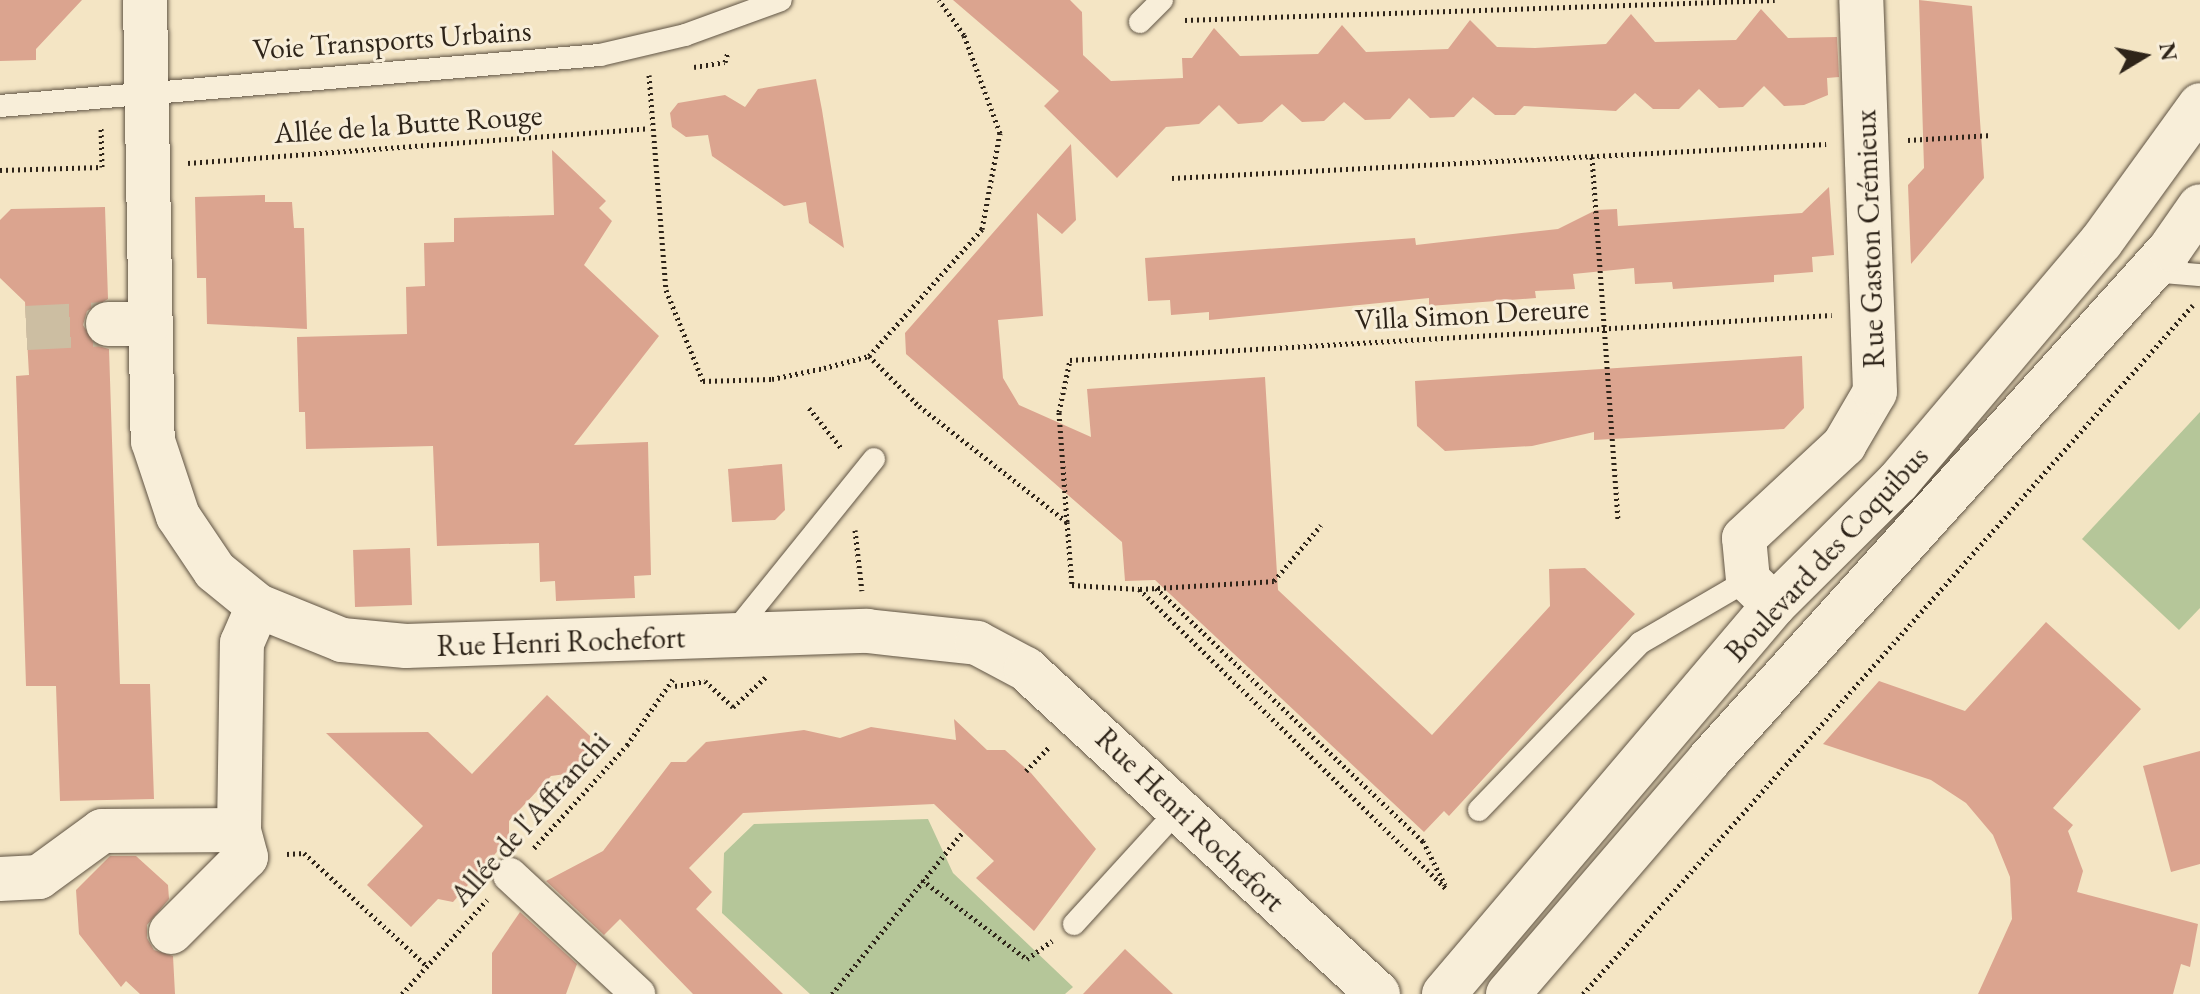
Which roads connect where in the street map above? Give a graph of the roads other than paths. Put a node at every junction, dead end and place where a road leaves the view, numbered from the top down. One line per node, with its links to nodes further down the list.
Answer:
1 (145, 0): 6 (street, Rue Henri Rochefort)
2 (781, 0): 6 (lane, Voie Transports Urbains)
3 (1162, 0): 5 (lane)
4 (1861, 0): 13 (street, Rue Gaston Crémieux)
5 (1140, 22)
6 (146, 89): 8 (lane, Voie Transports Urbains); 14 (street, Rue Henri Rochefort)
7 (2200, 105): 13 (street, Boulevard des Coquibus)
8 (0, 106)
9 (2200, 206): 10 (street, Boulevard des Coquibus)
10 (2151, 271): 11 (lane); 26 (street, Boulevard des Coquibus)
11 (2200, 275)
12 (874, 459): 15 (lane)
13 (1761, 592): 17 (lane); 25 (street, Boulevard des Coquibus)
14 (258, 606): 15 (street, Rue Henri Rochefort); 18 (street)
15 (730, 637): 16 (street, Rue Henri Rochefort)
16 (1179, 809): 21 (lane); 24 (street, Rue Henri Rochefort)
17 (1479, 810)
18 (243, 844): 20 (street); 22 (street)
19 (510, 875): 23 (street)
20 (0, 879)
21 (1074, 924)
22 (171, 932)
23 (638, 994)
24 (1378, 994)
25 (1444, 994)
26 (1508, 994)

